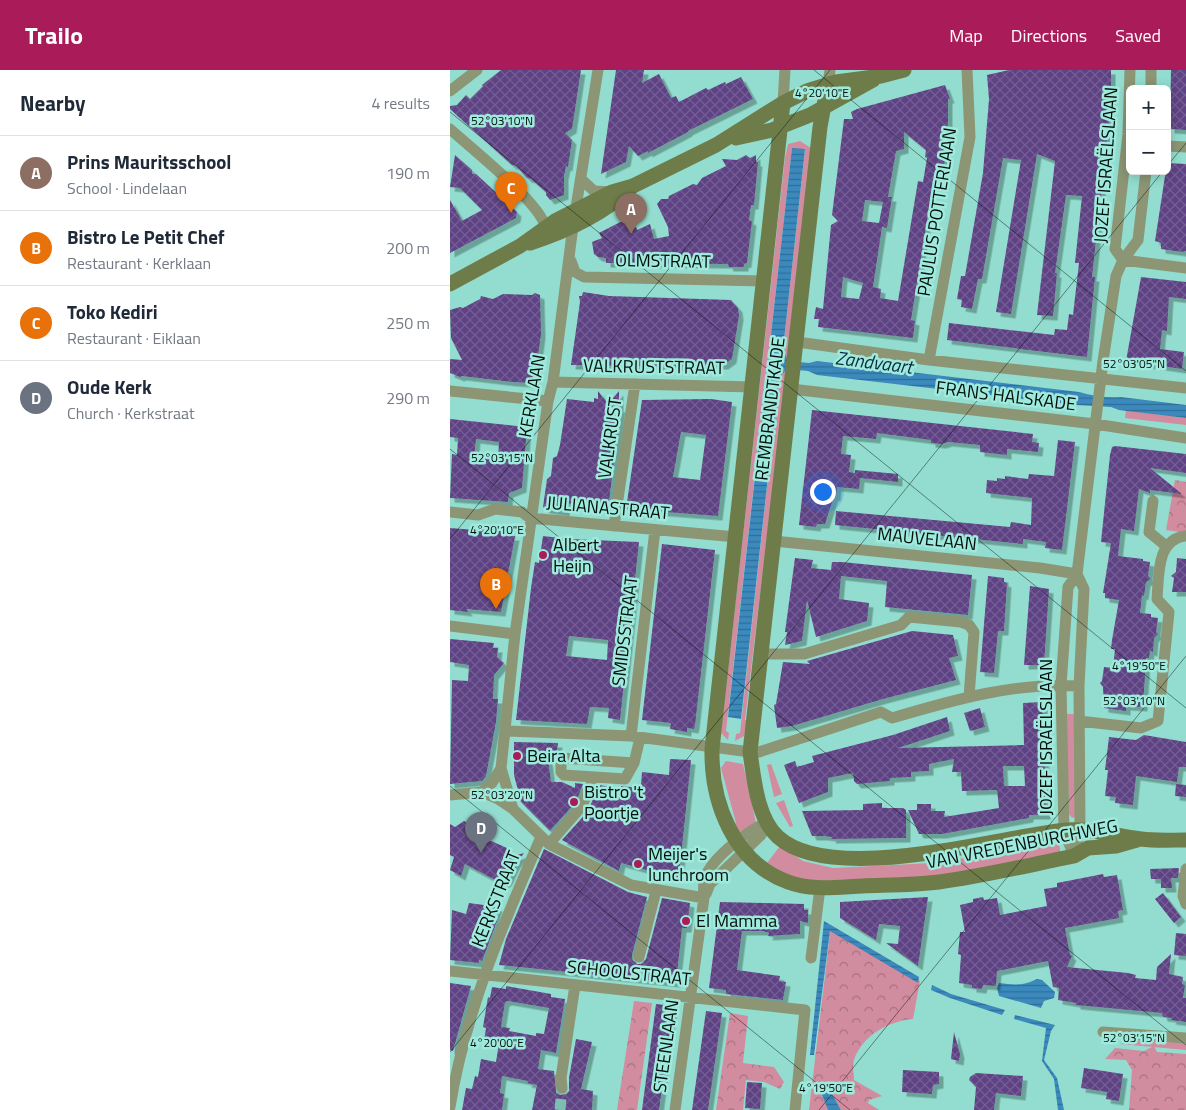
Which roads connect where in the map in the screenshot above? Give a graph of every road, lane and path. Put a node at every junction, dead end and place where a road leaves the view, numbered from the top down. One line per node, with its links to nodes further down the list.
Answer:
1 (477, 70): 11 (street)
2 (598, 70): 20 (street, KERKLAAN)
3 (785, 70): 12 (street, REMBRANDTKADE)
4 (904, 70): 8 (street)
5 (967, 70): 33 (street, PAULUS POTTERLAAN)
6 (1130, 70): 28 (street, JOZEF ISRAËLSLAAN)
7 (1151, 70): 10 (street)
8 (881, 76): 9 (street); 13 (street)
9 (829, 77): 12 (street); 13 (street, REMBRANDTKADE)
10 (1151, 85)
11 (450, 91)
12 (783, 103): 14 (street, REMBRANDTKADE); 16 (street)
13 (822, 109): 14 (street); 32 (street, REMBRANDTKADE)
14 (781, 127): 16 (street); 30 (street, REMBRANDTKADE)
15 (450, 129): 24 (street)
16 (716, 145): 21 (street)
17 (1171, 146): 18 (street)
18 (1186, 147)
19 (1146, 175): 28 (street, JOZEF ISRAËLSLAAN)
20 (581, 179): 22 (street); 23 (street, KERKLAAN)
21 (633, 186): 22 (street); 25 (street)
22 (612, 192): 23 (street)
23 (576, 210): 24 (street); 25 (street, KERKLAAN)
24 (545, 226): 26 (street)
25 (573, 226): 26 (street); 27 (street, KERKLAAN)
26 (520, 246): 31 (street)
27 (570, 259): 30 (street, OLMSTRAAT); 35 (street, KERKLAAN)
28 (1122, 260): 29 (street); 34 (street, JOZEF ISRAËLSLAAN)
29 (1186, 268)
30 (765, 281): 37 (street, REMBRANDTKADE)
31 (450, 284)
32 (797, 342): 33 (street, FRANS HALSKADE); 39 (street, REMBRANDTKADE)
33 (930, 360): 34 (street, FRANS HALSKADE)
34 (1102, 381): 38 (street, FRANS HALSKADE); 42 (street, JOZEF ISRAËLSLAAN)
35 (553, 382): 36 (street, VALKRUSTSTRAAT); 41 (street, KERKLAAN)
36 (635, 384): 37 (street, VALKRUSTSTRAAT); 47 (street, VALKRUST)
37 (753, 387): 50 (street, REMBRANDTKADE)
38 (1186, 388)
39 (791, 389): 42 (street, FRANS HALSKADE); 51 (street, REMBRANDTKADE)
40 (450, 392): 41 (street)
41 (548, 401): 46 (street, KERKLAAN)
42 (1094, 424): 43 (street, FRANS HALSKADE); 53 (street, JOZEF ISRAËLSLAAN)
43 (1186, 438)
44 (1154, 501): 52 (street)
45 (450, 512): 46 (street, JULIANASTRAAT)
46 (530, 518): 47 (street, JULIANASTRAAT); 55 (street, KERKLAAN)
47 (614, 526): 48 (street, JULIANASTRAAT)
48 (654, 530): 50 (street, JULIANASTRAAT); 62 (street, SMIDSSTRAAT)
49 (1186, 536): 52 (street)
50 (736, 538): 63 (street, REMBRANDTKADE)
51 (774, 541): 53 (street, MAUVELAAN); 56 (street, REMBRANDTKADE)
52 (1166, 546): 60 (street)
53 (1077, 574): 57 (street, JOZEF ISRAËLSLAAN); 58 (street, JOZEF ISRAËLSLAAN)
54 (450, 626): 55 (street)
55 (515, 634): 61 (street, KERKLAAN)
56 (761, 654): 59 (street); 64 (street, REMBRANDTKADE)
57 (1061, 685): 58 (street); 59 (street); 73 (street, JOZEF ISRAËLSLAAN)
58 (1079, 686): 60 (street, JOZEF ISRAËLSLAAN)
59 (969, 696): 64 (street)
60 (1079, 721): 72 (street, JOZEF ISRAËLSLAAN)
61 (506, 731): 62 (street); 66 (street, KERKLAAN)
62 (636, 737): 63 (street); 65 (street, SMIDSSTRAAT)
63 (712, 749): 64 (street); 77 (street, REMBRANDTKADE)
64 (750, 752): 71 (street, REMBRANDTKADE)
65 (634, 763): 67 (street); 67 (street)
66 (501, 768): 68 (street, KERKLAAN); 70 (street, KERKLAAN)
67 (594, 777): 76 (street, KERKSTRAAT)
68 (482, 792): 69 (street); 70 (street)
69 (450, 795)
70 (513, 809): 76 (street)
71 (768, 822): 73 (street, VAN VREDENBURCHWEG); 77 (street, STEENLAAN)
72 (1080, 829): 73 (street, VAN VREDENBURCHWEG); 74 (street, VAN VREDENBURCHWEG); 78 (street, JOZEF ISRAËLSLAAN)
73 (1064, 831): 78 (street, JOZEF ISRAËLSLAAN)
74 (1141, 840): 75 (street, VAN VREDENBURCHWEG); 78 (street, VAN VREDENBURCHWEG)
75 (1186, 840)
76 (545, 841): 81 (street); 87 (street, KERKSTRAAT)
77 (740, 846): 80 (street, VAN VREDENBURCHWEG); 82 (street, STEENLAAN)
78 (1074, 856): 80 (street, VAN VREDENBURCHWEG)
79 (1186, 869): 83 (street)
80 (820, 888): 85 (street)
81 (656, 891): 82 (street); 84 (street)
82 (704, 898): 89 (street, STEENLAAN)
83 (1186, 904)
84 (639, 956)
85 (811, 958)
86 (450, 970): 87 (street, SCHOOLSTRAAT)
87 (485, 975): 88 (street, SCHOOLSTRAAT); 92 (street, KERKSTRAAT)
88 (575, 985): 89 (street, SCHOOLSTRAAT); 93 (street)
89 (691, 996): 95 (street, STEENLAAN); 96 (street, SCHOOLSTRAAT)
90 (1103, 1032): 91 (street)
91 (1186, 1038)
92 (452, 1078): 94 (street, KERKSTRAAT)
93 (562, 1088)
94 (450, 1107)
95 (675, 1110)
96 (795, 1110)

